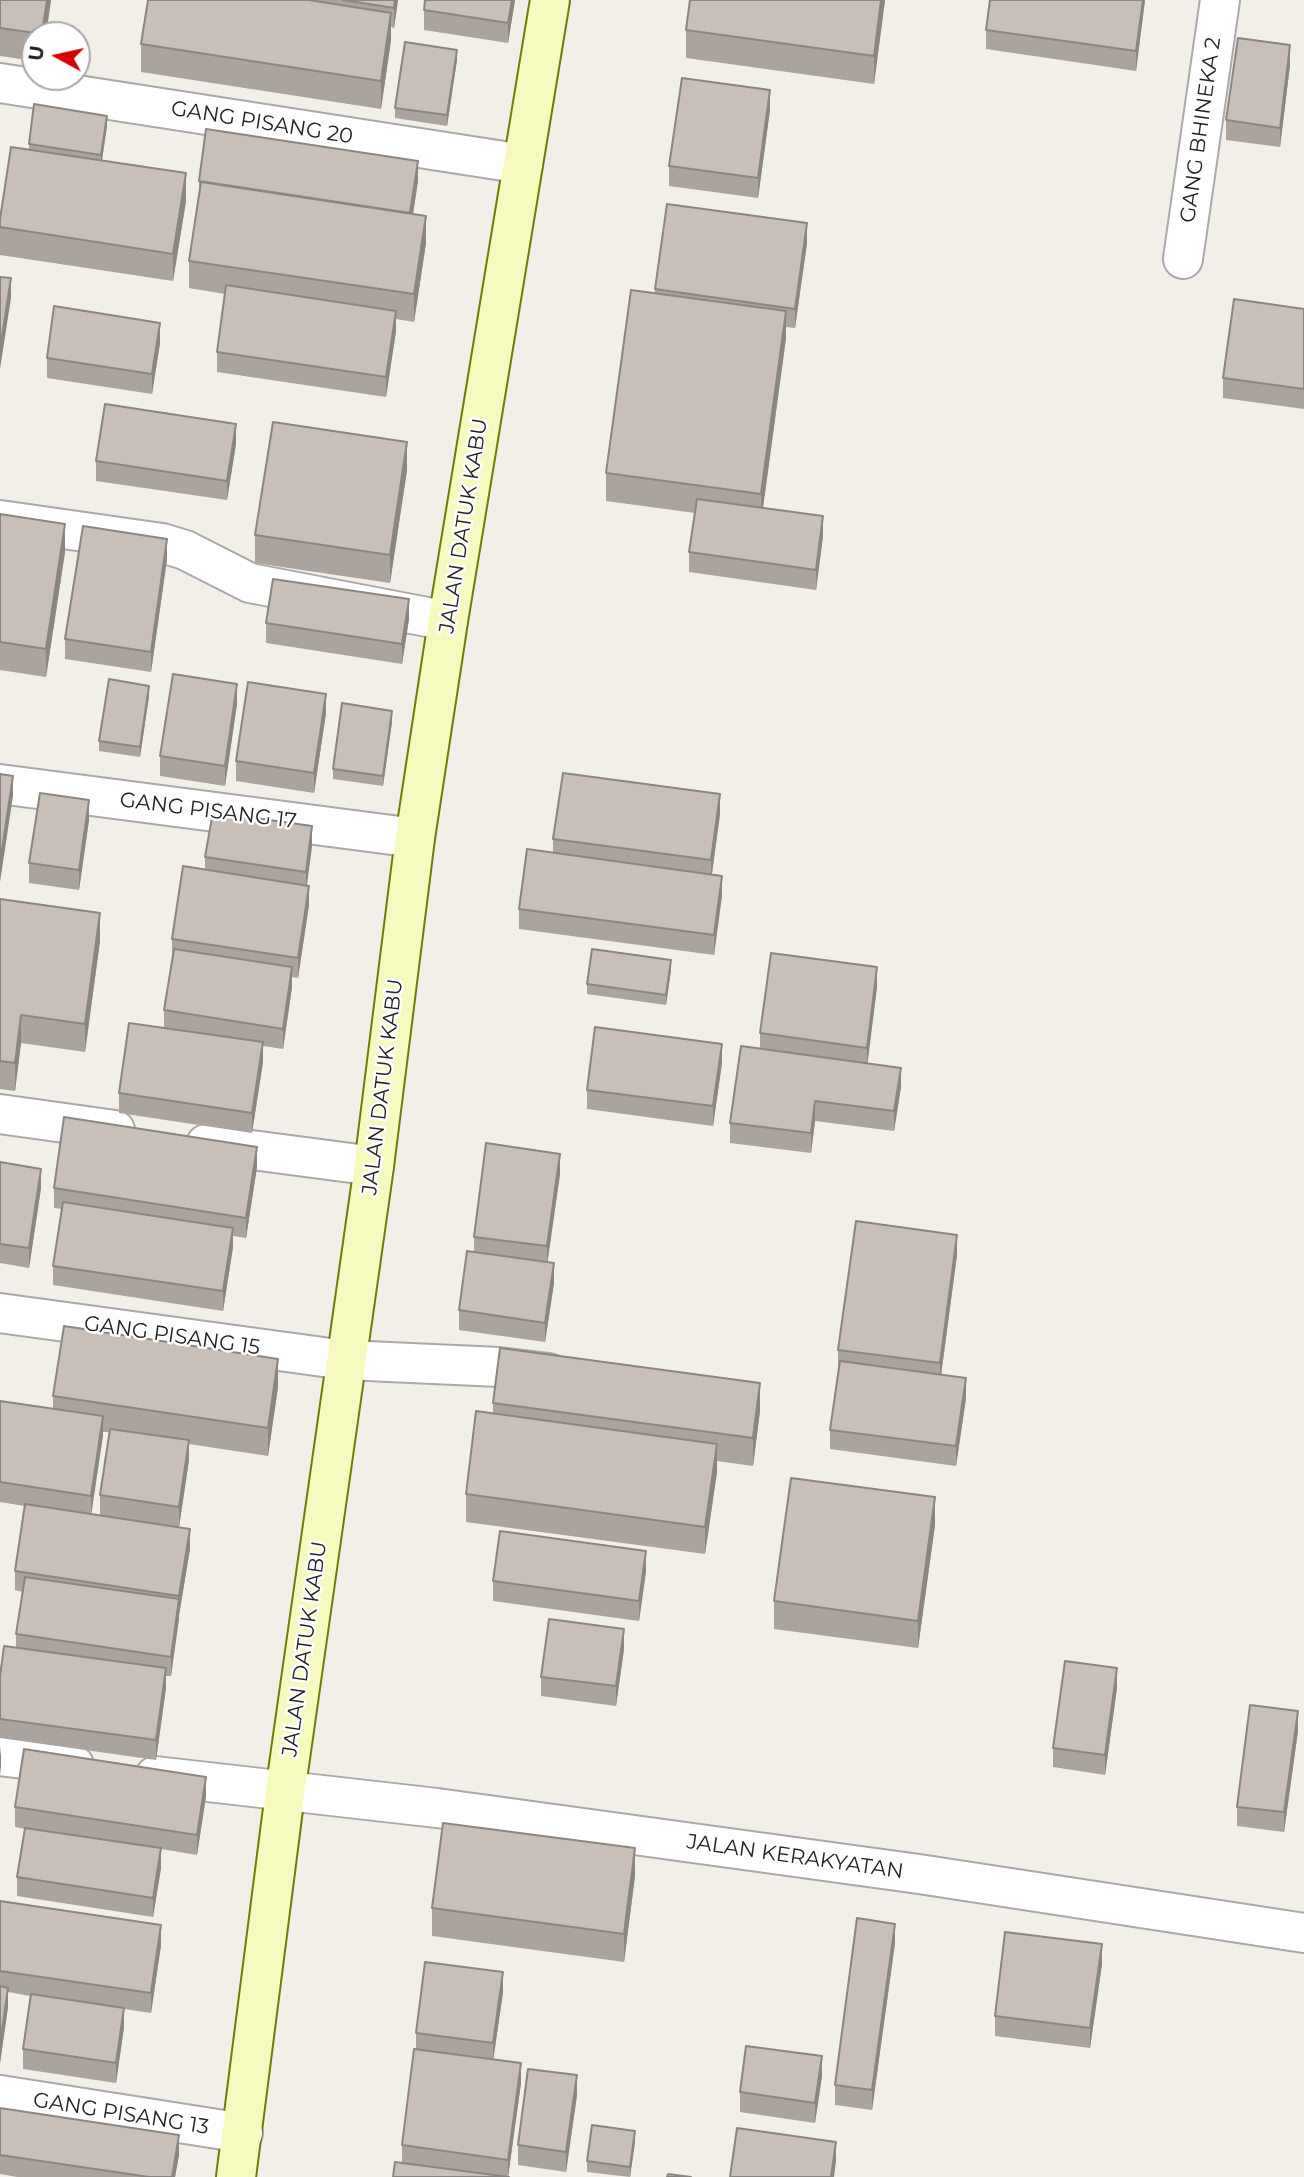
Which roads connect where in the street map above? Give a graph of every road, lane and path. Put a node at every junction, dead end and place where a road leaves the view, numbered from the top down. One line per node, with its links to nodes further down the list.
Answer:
1 (550, 0): 4 (street, JALAN DATUK KABU)
2 (1220, 0): 5 (street, GANG BHINEKA 2)
3 (0, 83): 4 (street, GANG PISANG 20)
4 (523, 164): 7 (street, JALAN DATUK KABU)
5 (1183, 259)
6 (0, 520): 7 (street)
7 (448, 621): 9 (street, JALAN DATUK KABU)
8 (0, 784): 9 (street, GANG PISANG 17)
9 (415, 838): 11 (street, JALAN DATUK KABU)
10 (0, 1114): 11 (street)
11 (374, 1166): 13 (street, JALAN DATUK KABU)
12 (0, 1312): 13 (street, GANG PISANG 15)
13 (345, 1360): 14 (street, GANG PISANG 15); 16 (street, JALAN DATUK KABU)
14 (582, 1377)
15 (0, 1756): 16 (street, JALAN KERAKYATAN)
16 (285, 1793): 17 (street, JALAN KERAKYATAN); 19 (street, JALAN DATUK KABU)
17 (1304, 1933)
18 (0, 2095): 19 (street, GANG PISANG 13)
19 (243, 2133): 20 (street, JALAN DATUK KABU)
20 (236, 2177)

